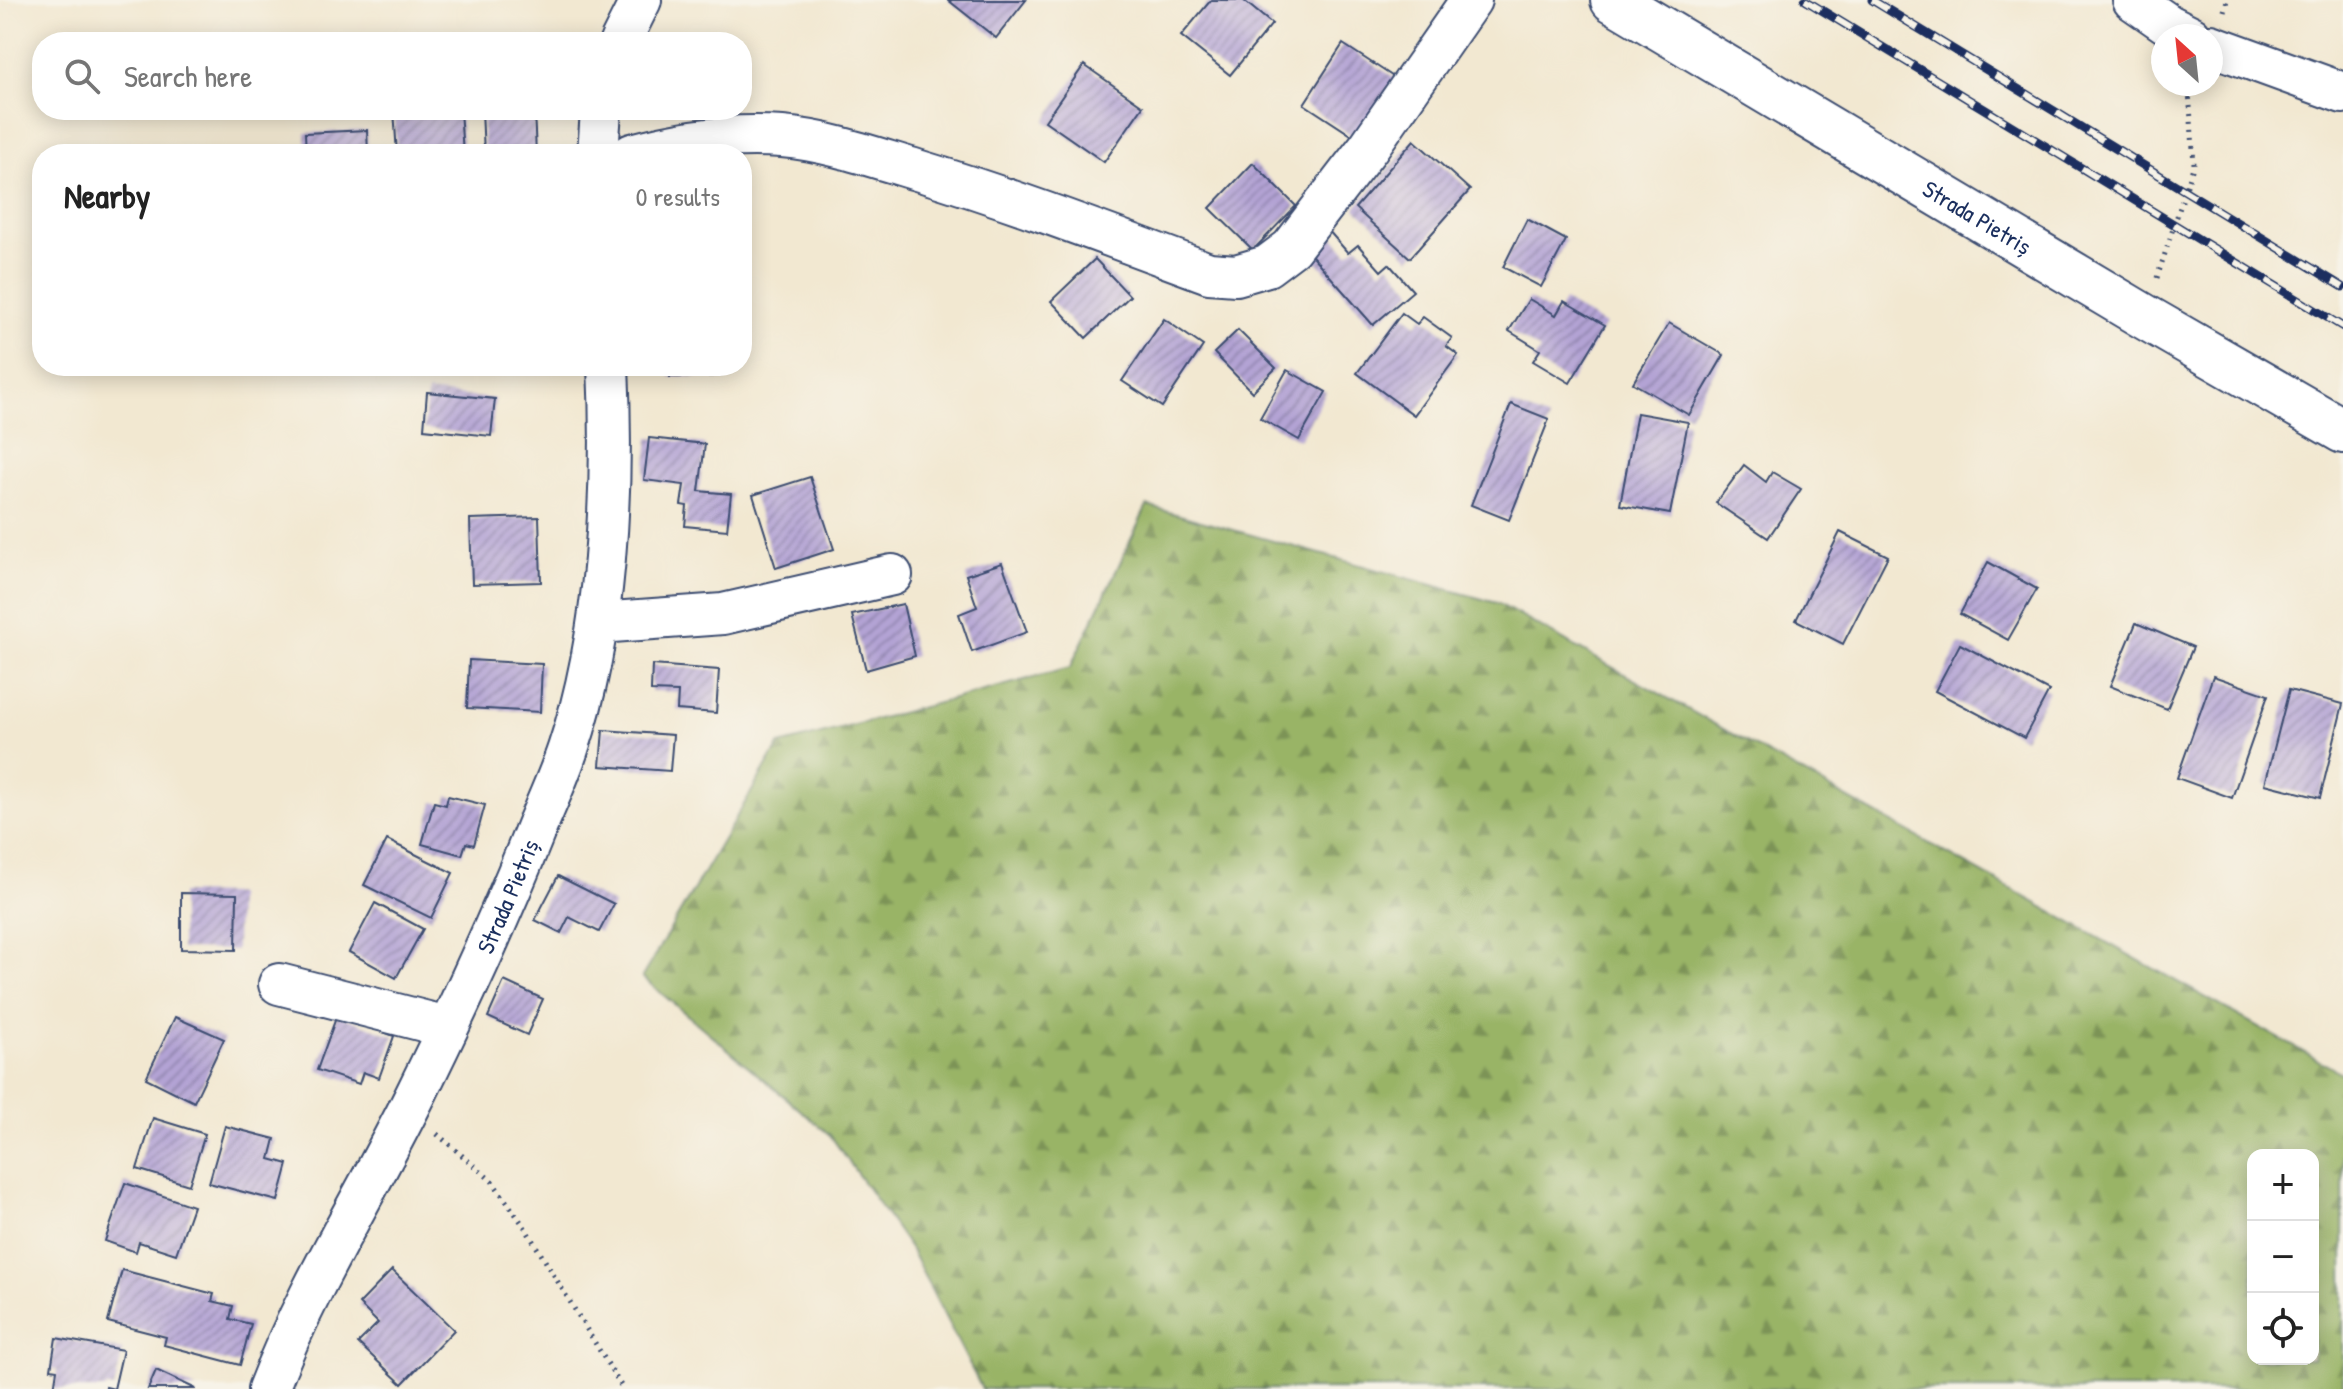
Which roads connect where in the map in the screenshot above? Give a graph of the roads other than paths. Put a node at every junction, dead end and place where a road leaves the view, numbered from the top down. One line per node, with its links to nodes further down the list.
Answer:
1 (641, 0): 6 (street)
2 (1471, 0): 11 (street)
3 (1613, 0): 13 (main road, Strada Pietriș)
4 (2133, 0): 5 (street)
5 (2168, 24)
6 (625, 32)
7 (2223, 49): 8 (street)
8 (2343, 93)
9 (600, 120): 10 (street)
10 (599, 144)
11 (669, 144)
12 (608, 376): 15 (street, Strada Pietriș)
13 (2343, 431)
14 (892, 575): 15 (street)
15 (598, 623): 17 (street, Strada Pietriș)
16 (279, 984): 17 (street)
17 (447, 1027): 18 (street, Strada Pietriș)
18 (268, 1389)

